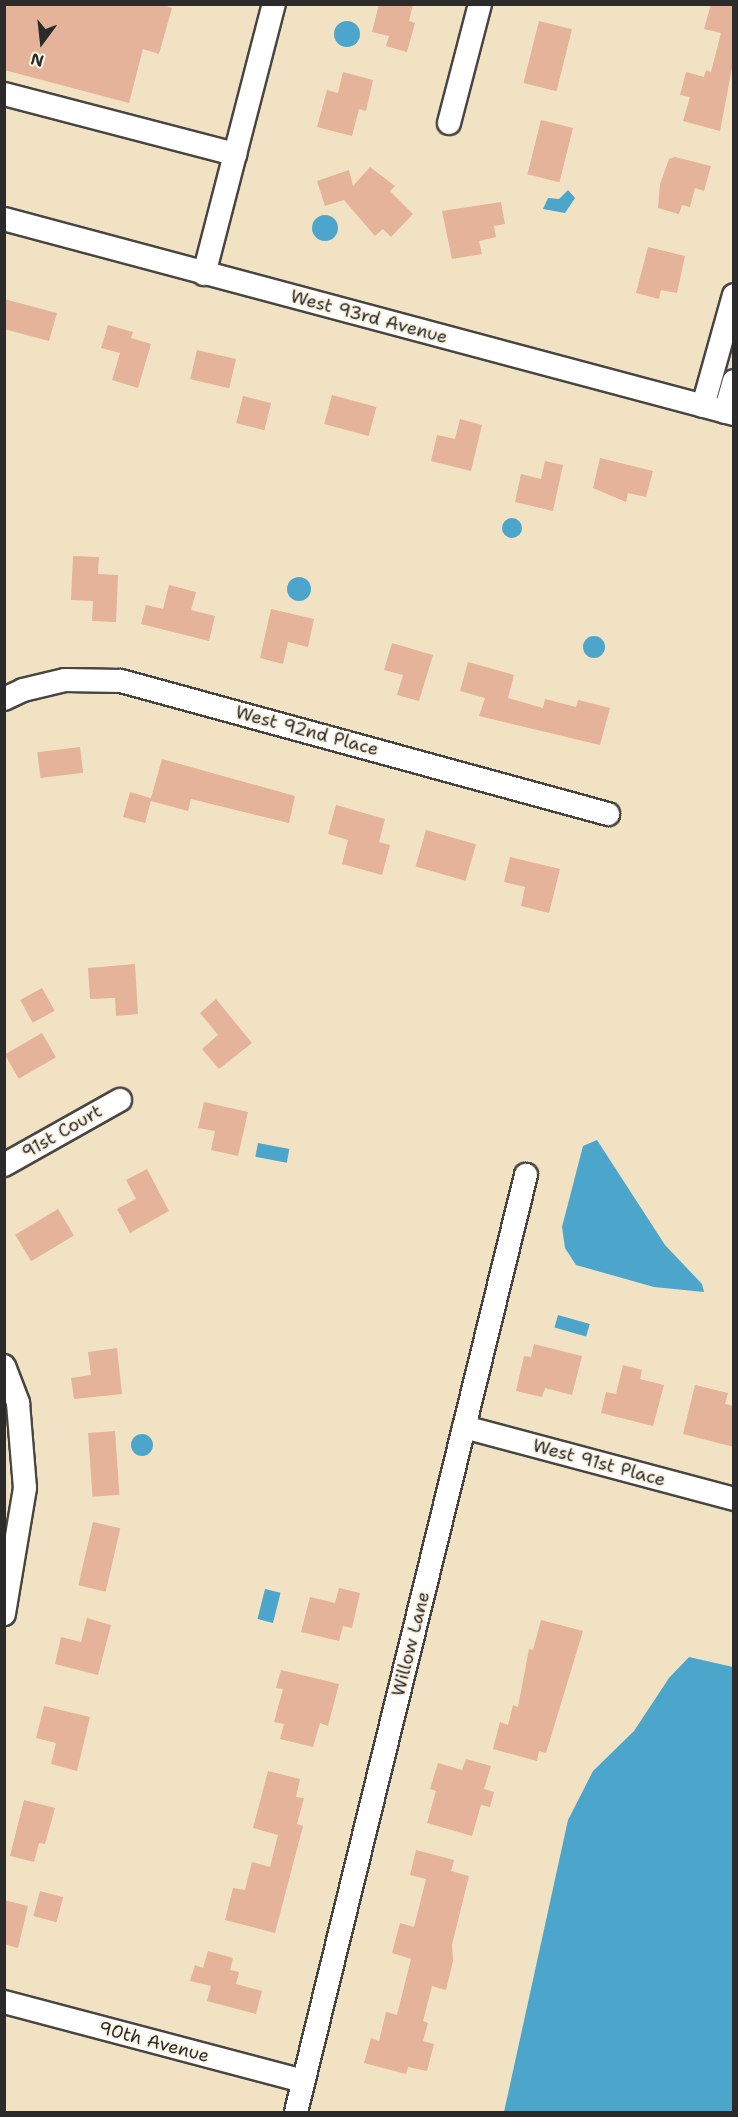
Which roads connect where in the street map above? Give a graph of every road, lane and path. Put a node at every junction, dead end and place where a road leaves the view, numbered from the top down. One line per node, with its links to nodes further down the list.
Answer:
1 (274, 4): 5 (street)
2 (480, 4): 4 (street)
3 (4, 94): 5 (street)
4 (449, 123)
5 (235, 154): 7 (street)
6 (4, 219): 7 (street, West 93rd Avenue)
7 (204, 274): 10 (street, West 93rd Avenue)
8 (734, 296): 10 (street)
9 (734, 381): 11 (street)
10 (703, 406): 11 (street, West 93rd Avenue)
11 (729, 413)
12 (4, 699): 13 (street, West 92nd Place)
13 (608, 814)
14 (120, 1100): 15 (street, 91st Court)
15 (4, 1165)
16 (525, 1175): 18 (street, Willow Lane)
17 (4, 1366): 20 (street)
18 (464, 1427): 19 (street, West 91st Place); 23 (street, Willow Lane)
19 (734, 1499)
20 (8, 1583): 21 (street)
21 (4, 1614)
22 (4, 2002): 23 (street, 90th Avenue)
23 (303, 2081): 24 (street, Willow Lane)
24 (296, 2112)

